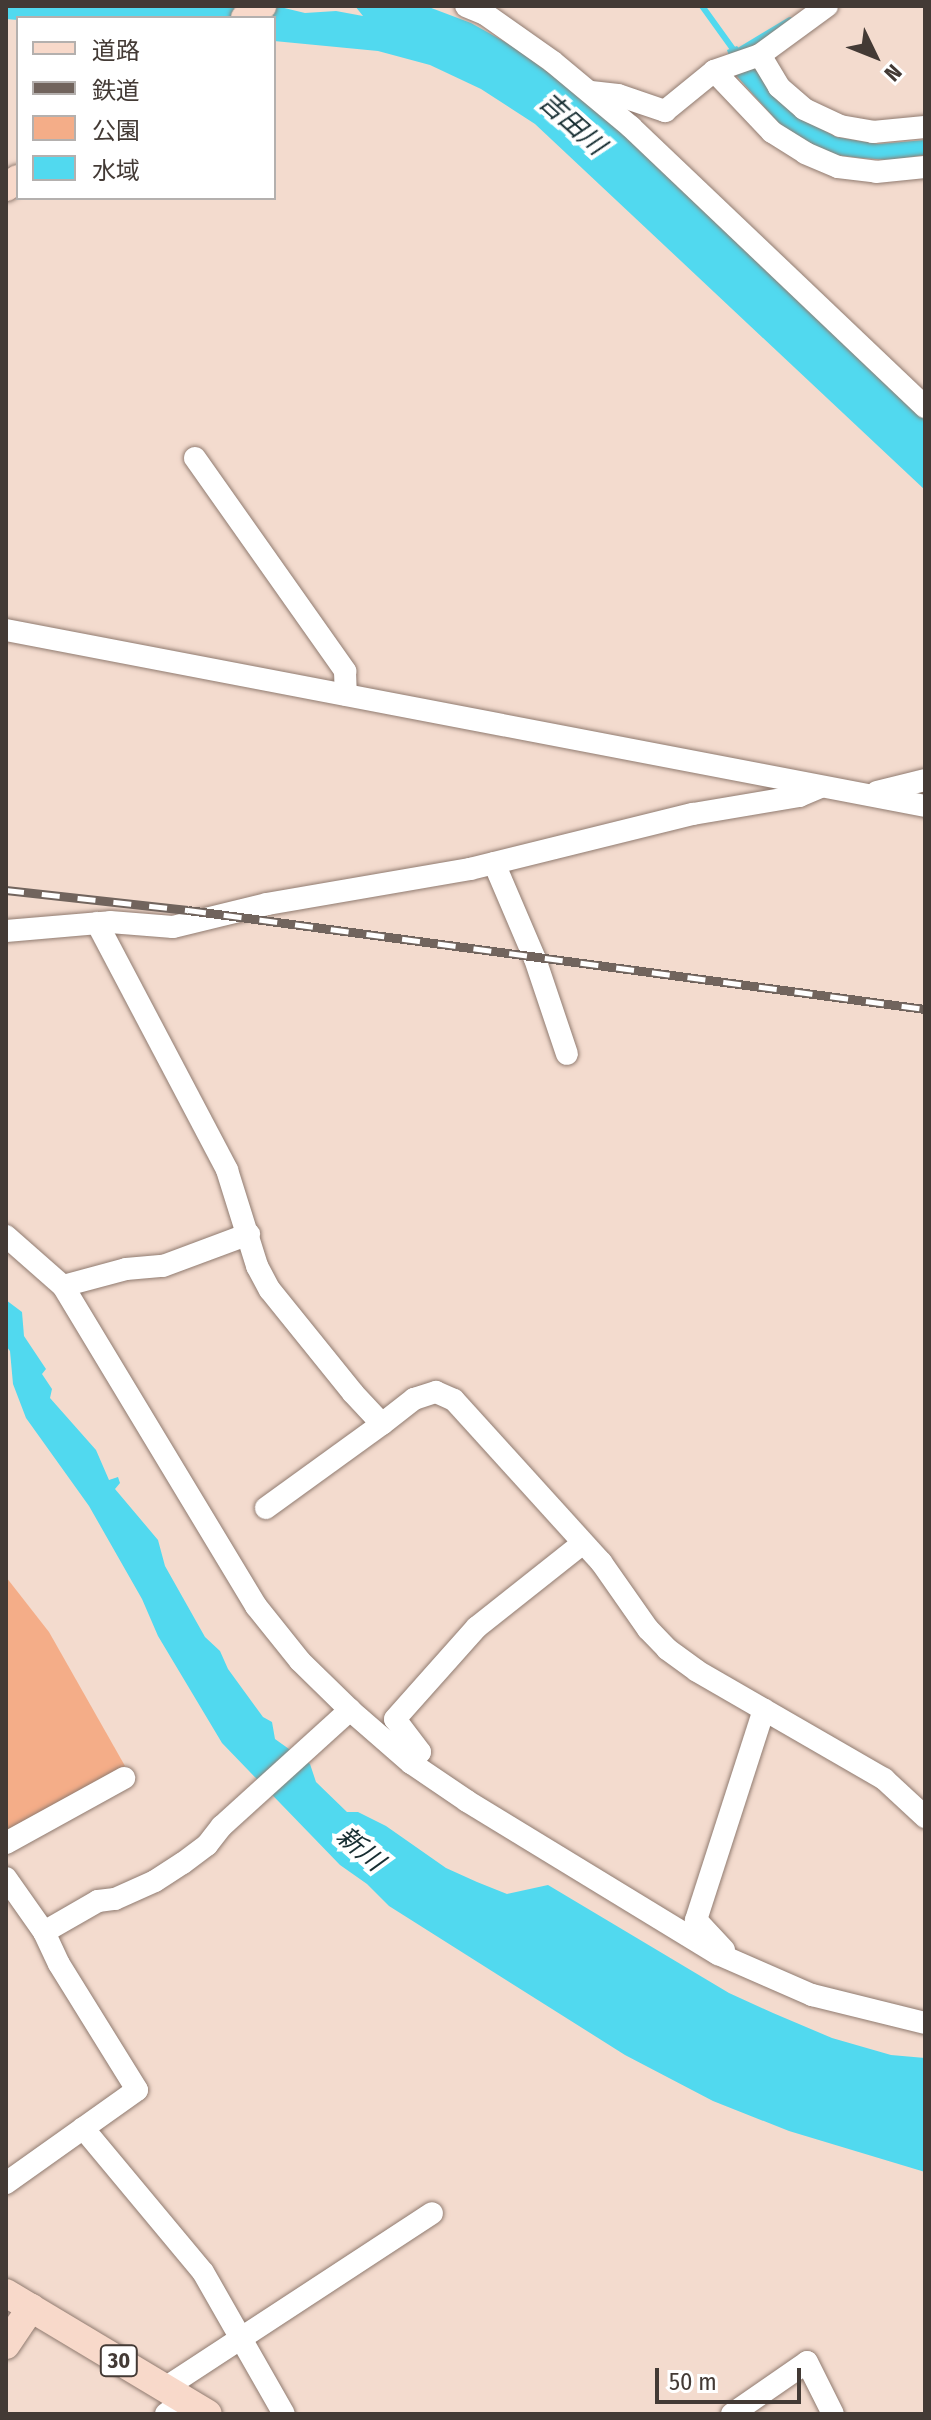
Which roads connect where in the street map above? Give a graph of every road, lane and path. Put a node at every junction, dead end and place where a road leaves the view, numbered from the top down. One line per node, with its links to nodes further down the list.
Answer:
1 (466, 6): 5 (street)
2 (827, 6): 3 (street)
3 (755, 56): 4 (street); 6 (street)
4 (719, 70): 5 (street); 7 (street)
5 (590, 91): 8 (street)
6 (925, 127)
7 (925, 167)
8 (925, 407)
9 (195, 458): 11 (street)
10 (6, 630): 11 (street)
11 (346, 695): 13 (street)
12 (925, 780): 14 (street)
13 (822, 786): 14 (street); 16 (street)
14 (868, 794): 15 (street)
15 (925, 806)
16 (494, 863): 17 (street); 19 (street)
17 (97, 923): 18 (street); 20 (street)
18 (6, 931)
19 (567, 1054)
20 (249, 1234): 22 (street); 23 (street)
21 (6, 1236): 22 (street)
22 (63, 1286): 26 (street)
23 (382, 1424): 24 (street); 25 (street)
24 (266, 1508)
25 (583, 1543): 27 (street); 28 (street)
26 (350, 1710): 28 (street); 33 (street)
27 (764, 1710): 30 (street); 34 (street)
28 (411, 1763): 34 (street)
29 (124, 1778): 31 (street)
30 (925, 1817)
31 (6, 1843)
32 (6, 1878): 33 (street)
33 (44, 1932): 36 (street)
34 (735, 1962): 35 (street)
35 (925, 2023)
36 (83, 2128): 37 (street); 41 (street)
37 (6, 2183)
38 (432, 2213): 41 (street)
39 (6, 2293): 40 (main road, 30)
40 (31, 2308): 42 (main road); 43 (main road, 30)
41 (241, 2338): 43 (street); 44 (street)
42 (6, 2345)
43 (181, 2404)
44 (284, 2414)
45 (732, 2414): 46 (street)
46 (833, 2414)

